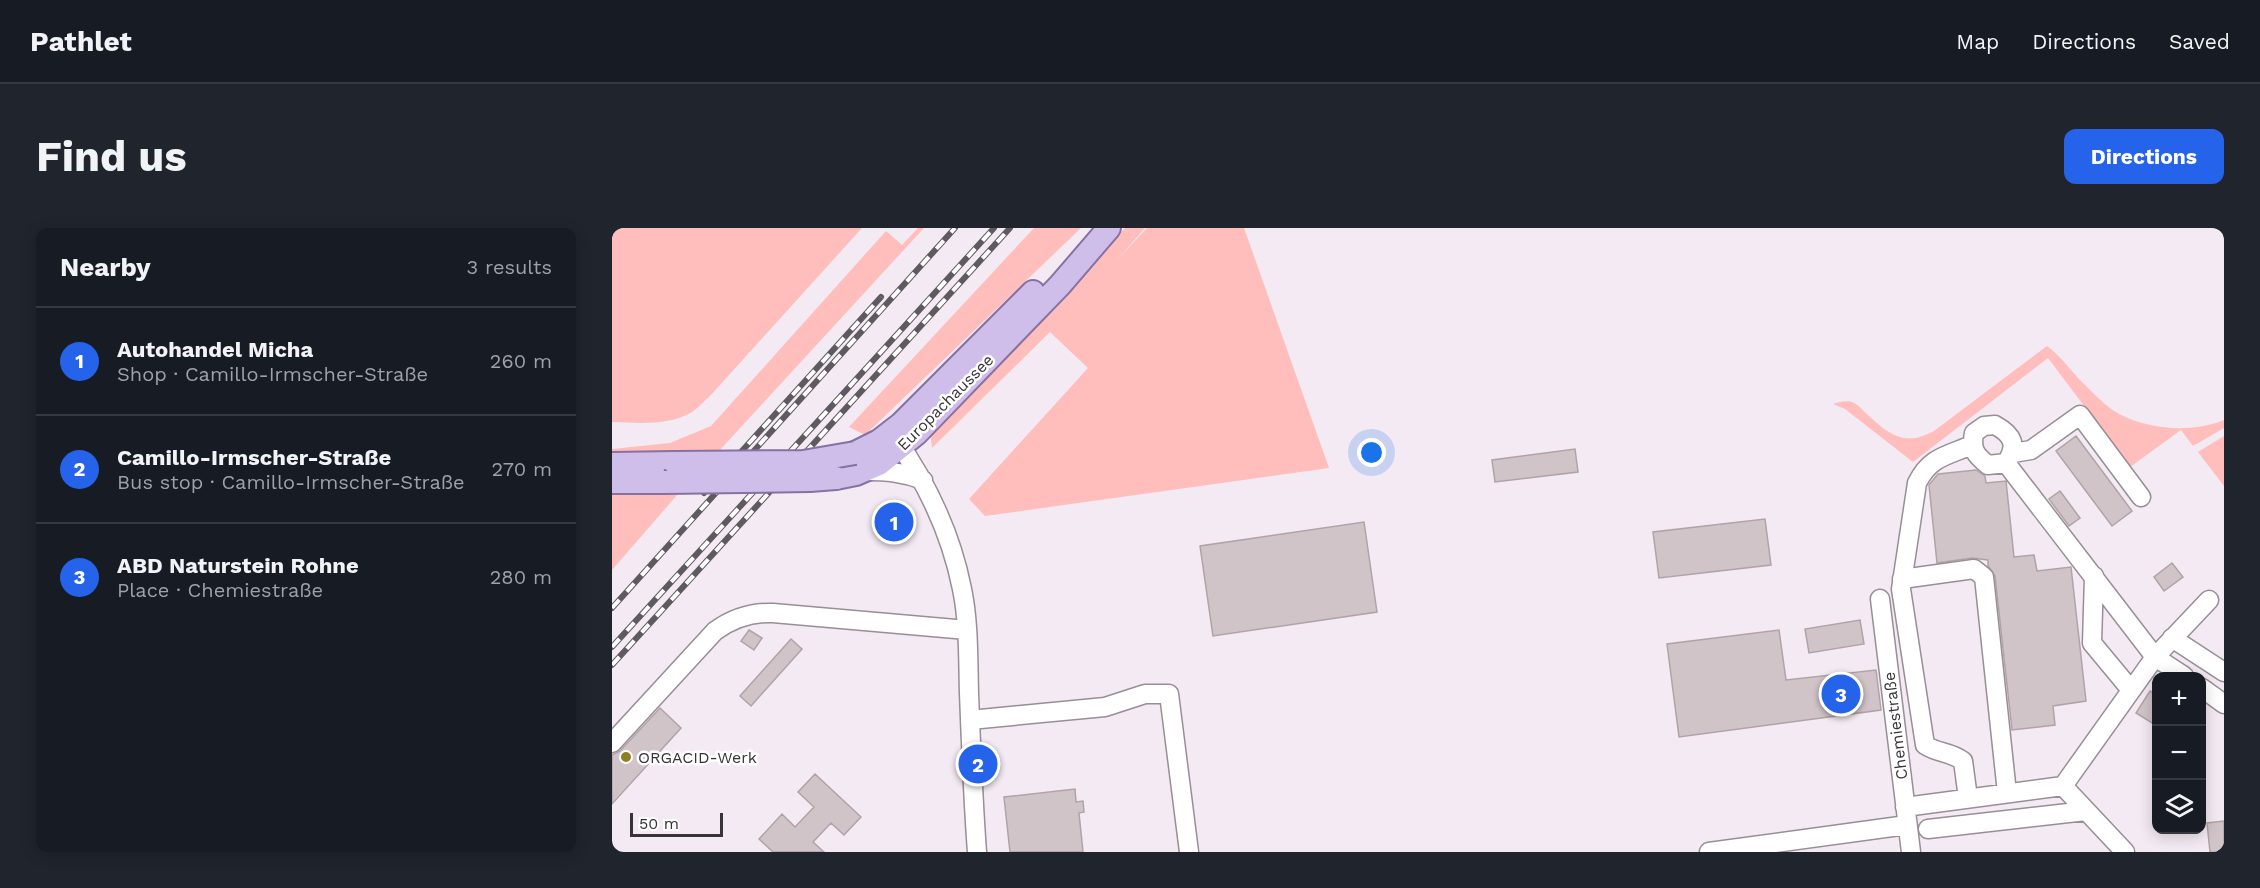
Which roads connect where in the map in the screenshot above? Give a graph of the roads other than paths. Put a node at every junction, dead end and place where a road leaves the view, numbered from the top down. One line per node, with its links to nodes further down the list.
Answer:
1 (1101, 236): 2 (main road, Europachaussee)
2 (897, 440): 5 (main road, Europachaussee); 8 (street)
3 (1972, 446): 4 (street); 4 (street); 12 (street)
4 (2010, 458): 10 (street); 11 (street)
5 (860, 462): 7 (main road, Europachaussee, bridge); 7 (main road, Europachaussee, bridge); 8 (street)
6 (612, 464): 7 (main road, Europachaussee)
7 (669, 472): 9 (main road, Europachaussee)
8 (923, 480): 15 (street)
9 (612, 482)
10 (2141, 497)
11 (2094, 576): 17 (street); 20 (street)
12 (1902, 579): 26 (street); 27 (street)
13 (1880, 599): 29 (street, Chemiestraße)
14 (2209, 600): 16 (street)
15 (967, 630): 23 (street); 24 (street)
16 (2172, 638): 17 (street); 19 (street)
17 (2156, 657): 18 (street); 20 (street)
18 (2178, 672)
19 (2224, 672)
20 (2131, 690): 25 (street)
21 (2206, 691): 22 (street)
22 (2224, 704)
23 (970, 720): 31 (street); 32 (street)
24 (612, 743)
25 (2063, 786): 26 (street); 28 (street)
26 (2007, 793): 27 (street)
27 (1968, 798): 29 (street)
28 (2086, 811): 30 (street); 35 (street)
29 (1906, 816): 33 (street); 34 (street, Chemiestraße)
30 (1928, 829)
31 (977, 852)
32 (1189, 852)
33 (1709, 852)
34 (1911, 852)
35 (2125, 852)

